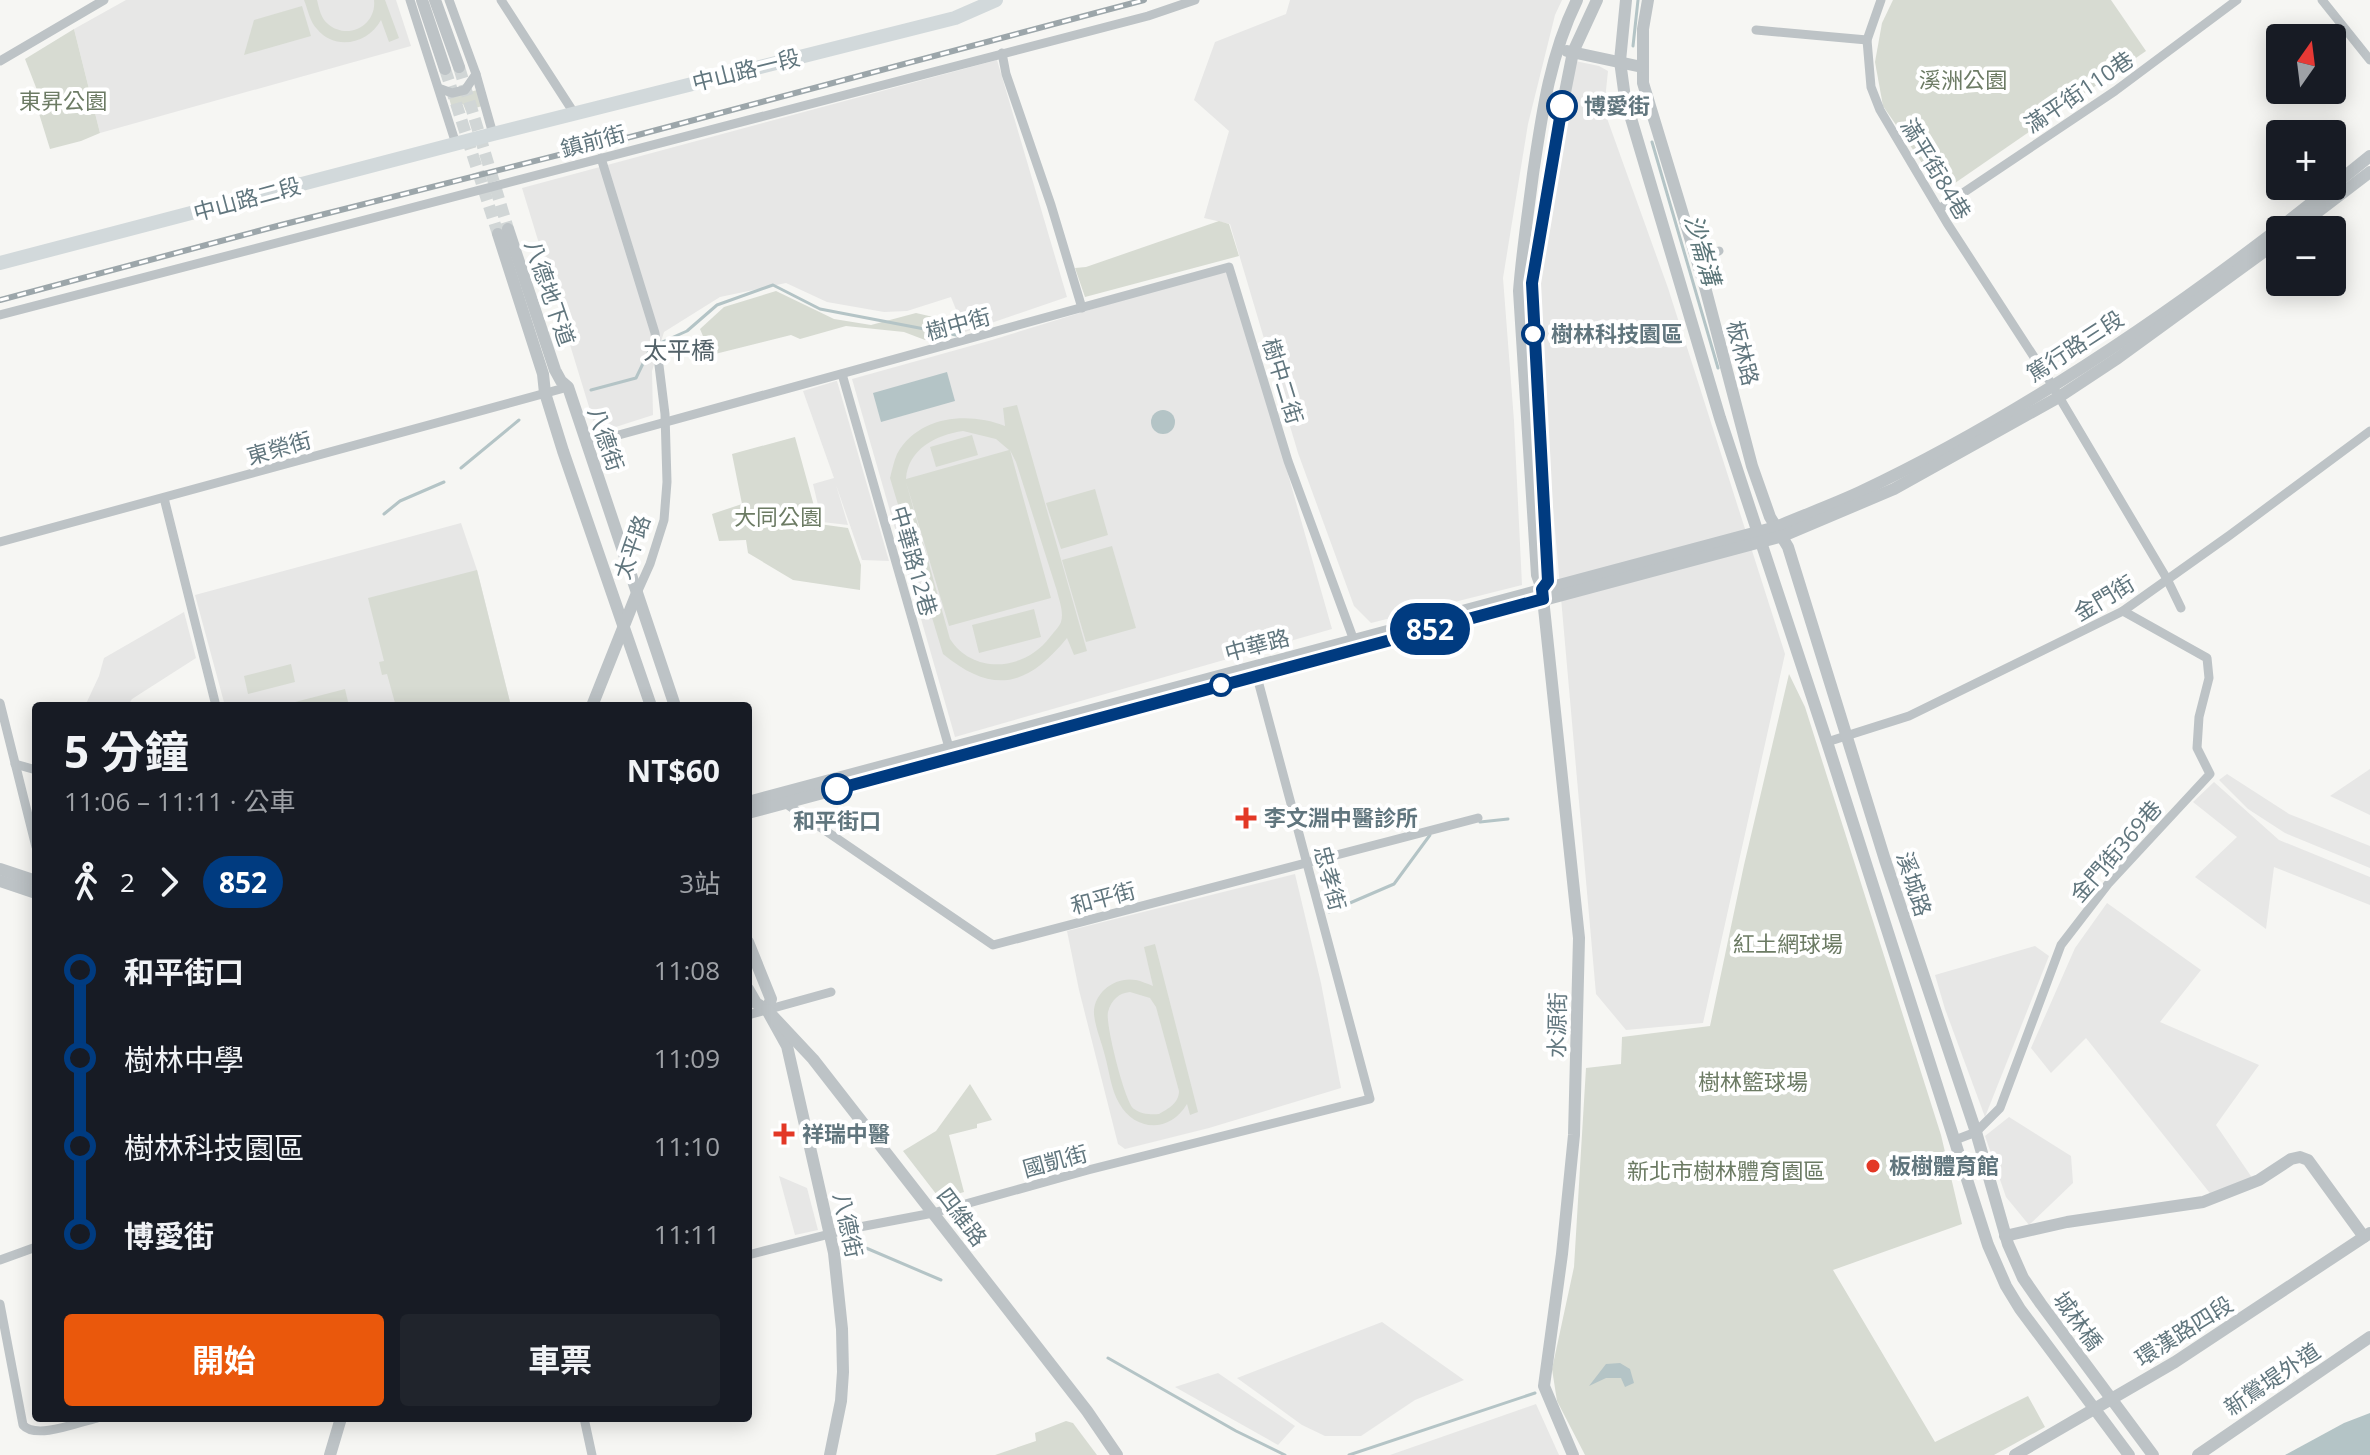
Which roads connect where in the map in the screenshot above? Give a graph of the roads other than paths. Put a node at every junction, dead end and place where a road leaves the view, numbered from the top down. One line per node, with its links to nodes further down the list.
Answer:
1 (104, 0): 22 (street)
2 (410, 0): 26 (street)
3 (422, 0): 4 (street)
4 (435, 0)
5 (449, 0): 25 (street)
6 (501, 0): 27 (street)
7 (996, 0): 27 (main road, 中山路一段)
8 (1195, 0): 20 (street, 鎮前街)
9 (1577, 0): 18 (street)
10 (1597, 0): 19 (street)
11 (1626, 0): 23 (street)
12 (1648, 0): 24 (street, 板林路)
13 (1881, 0): 17 (street)
14 (2237, 0): 33 (street, 滿平街110巷)
15 (2322, 0): 21 (street)
16 (1756, 30): 17 (street)
17 (1867, 40): 33 (street, 滿平街84巷)
18 (1558, 49): 19 (street); 56 (street)
19 (1573, 52): 23 (street); 56 (street)
20 (1002, 53): 31 (street, 鎮前街); 40 (street)
21 (2370, 60)
22 (0, 61)
23 (1620, 61): 24 (street); 52 (street, 板林路)
24 (1642, 67): 38 (street, 板林路)
25 (476, 74): 26 (street); 28 (street)
26 (441, 89): 29 (street)
27 (574, 113): 28 (main road, 中山路一段)
28 (493, 134): 29 (main road, 中山路二段)
29 (456, 144): 39 (main road, 中山路二段)
30 (2370, 156): 45 (street, 篤行路三段)
31 (601, 158): 41 (street, 鎮前街); 47 (street, 太平路)
32 (2370, 172): 34 (street)
33 (1939, 209): 45 (street, 滿平街84巷)
34 (2312, 216)
35 (503, 232): 42 (street, 八德地下道)
36 (2266, 250): 45 (street, 篤行路三段)
37 (1719, 251): 38 (street)
38 (1696, 258): 51 (street, 板林路)
39 (0, 263)
40 (1082, 308): 43 (street, 樹中街); 60 (street, 樹中二街)
41 (0, 315)
42 (549, 372): 44 (street, 八德街); 46 (street, 八德街)
43 (842, 374): 47 (street, 樹中街); 69 (street, 中華路12巷)
44 (568, 387): 46 (street, 東榮街); 49 (street, 八德街)
45 (2056, 391): 51 (street, 篤行路三段); 54 (street, 滿平街84巷)
46 (545, 393): 50 (street, 東榮街); 59 (street, 八德街)
47 (664, 423): 49 (street, 樹中街); 55 (street, 太平路)
48 (2370, 431): 54 (street, 金門街)
49 (586, 444): 55 (street, 八德街)
50 (164, 498): 53 (street, 東榮街); 62 (street)
51 (1779, 532): 52 (street, 中華路); 67 (street, 溪城路)
52 (1760, 537): 56 (street, 中華路); 68 (street, 溪城路)
53 (0, 542)
54 (2167, 579): 57 (street, 滿平街84巷); 58 (street, 金門街)
55 (637, 593): 59 (street, 太平路); 65 (street, 八德街)
56 (1543, 594): 60 (street, 中華路); 107 (street, 水源街)
57 (2181, 608)
58 (2123, 611): 67 (street, 金門街); 88 (street, 金門街369巷)
59 (622, 629): 63 (street, 太平路); 64 (street, 八德街)
60 (1355, 644): 61 (street, 中華路)
61 (1256, 671): 69 (street, 中華路); 77 (street, 忠孝街)
62 (215, 702)
63 (594, 702)
64 (649, 702)
65 (674, 702)
66 (0, 703): 70 (street)
67 (1848, 736): 68 (street, 金門街); 88 (street, 溪城路)
68 (1827, 742): 89 (street, 溪城路)
69 (951, 753): 72 (street, 中華路)
70 (15, 764): 71 (street); 76 (street)
71 (32, 769)
72 (781, 798): 73 (street, 中華路); 74 (street, 中華路); 77 (street, 和平街)
73 (752, 802)
74 (752, 811)
75 (1478, 818): 77 (street, 和平街)
76 (32, 831)
77 (1307, 863): 87 (street, 忠孝街)
78 (0, 869): 79 (street)
79 (32, 880)
80 (0, 881): 81 (street)
81 (32, 892)
82 (752, 952): 85 (street, 八德街)
83 (831, 992): 85 (street)
84 (752, 996): 85 (street, 八德街)
85 (767, 1010): 86 (street); 90 (street, 四維路); 91 (street, 八德街)
86 (752, 1014)
87 (1370, 1099): 90 (street, 國凱街)
88 (1976, 1132): 89 (street, 金門街369巷); 93 (street, 溪城路)
89 (1955, 1140): 94 (street, 溪城路)
90 (933, 1213): 91 (street, 國凱街); 106 (street, 四維路)
91 (830, 1234): 96 (street, 國凱街); 105 (street, 八德街)
92 (2367, 1235): 93 (street); 108 (street, 環漢路四段)
93 (2006, 1240): 110 (street, 城林橋)
94 (1988, 1245): 109 (street, 城林橋)
95 (32, 1248): 97 (street)
96 (752, 1254)
97 (0, 1260)
98 (0, 1304): 100 (street)
99 (2370, 1337): 111 (street, 新鶯堤外道)
100 (81, 1422)
101 (340, 1422): 103 (street)
102 (585, 1422): 104 (street)
103 (330, 1455)
104 (592, 1455)
105 (830, 1455)
106 (1117, 1455)
107 (1573, 1455)
108 (2015, 1455)
109 (2129, 1455)
110 (2153, 1455)
111 (2198, 1455)

